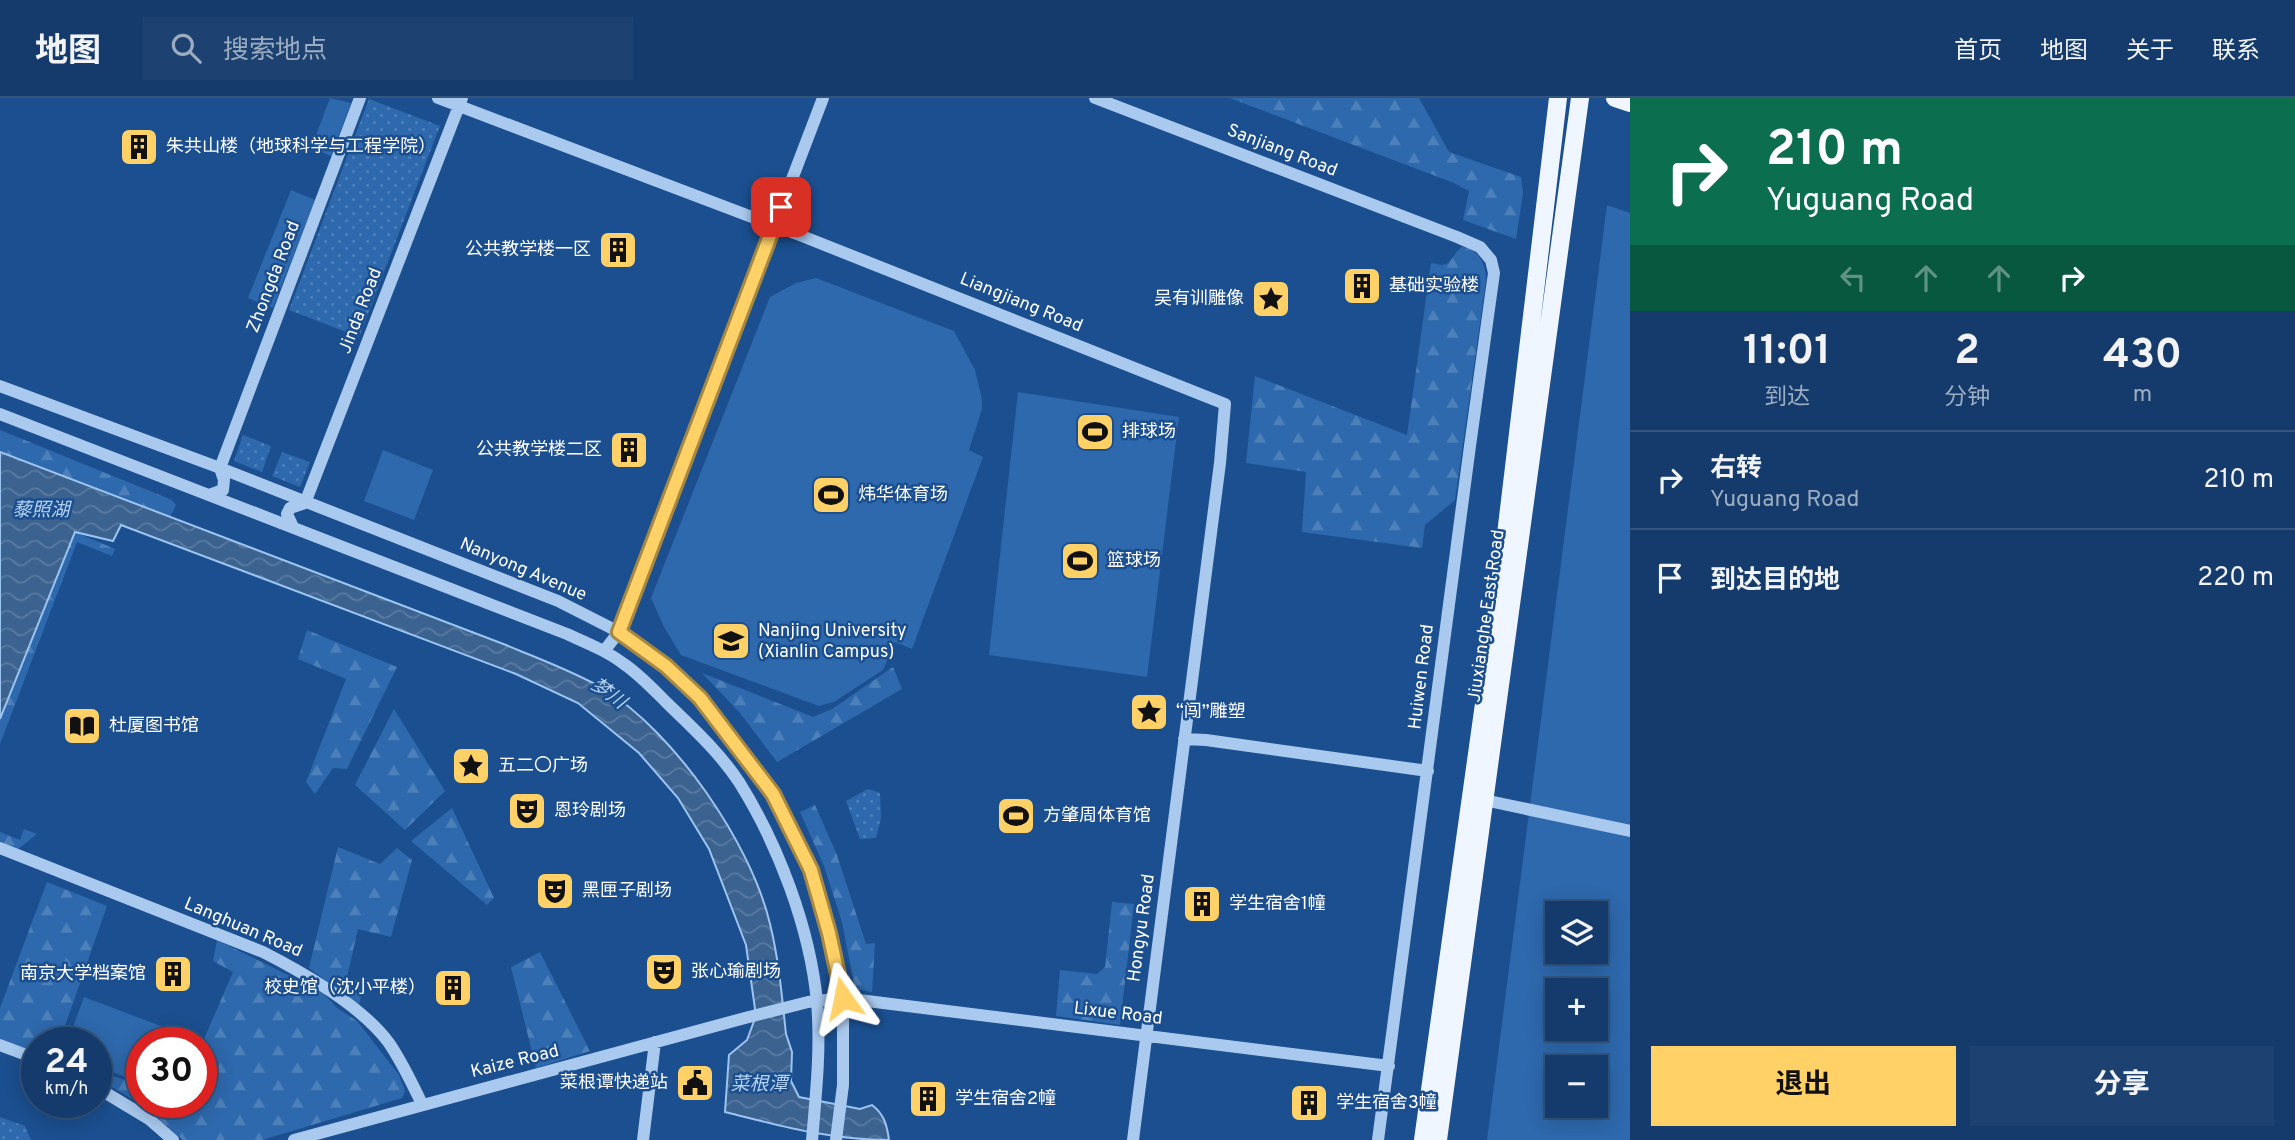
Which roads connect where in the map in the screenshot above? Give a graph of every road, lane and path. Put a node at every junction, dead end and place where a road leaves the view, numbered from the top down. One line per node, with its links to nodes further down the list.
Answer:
1 (360, 98): 14 (street, Zhongda Road)
2 (438, 98): 8 (street)
3 (824, 98): 10 (street)
4 (1095, 98): 11 (street, Sanjiang Road)
5 (1558, 98): 44 (main road, Jiuxianghe East Road)
6 (1580, 98): 24 (main road, Jiuxianghe East Road)
7 (1615, 98): 9 (main road)
8 (461, 102): 10 (street); 16 (street, Jinda Road)
9 (1630, 103)
10 (774, 225): 18 (street); 20 (street, Liangjiang Road)
11 (1457, 237): 22 (street, Huiwen Road)
12 (0, 386): 14 (street, Nanyong Avenue)
13 (0, 414): 15 (street)
14 (220, 468): 15 (street, Zhongda Road); 16 (street, Nanyong Avenue)
15 (212, 494): 17 (street)
16 (305, 503): 17 (street, Jinda Road); 18 (street, Nanyong Avenue)
17 (293, 527): 19 (street)
18 (619, 632): 19 (street); 23 (street, Nanyong Avenue)
19 (604, 651): 25 (street)
20 (1189, 703): 21 (street, Hongyu Road)
21 (1184, 739): 22 (street); 30 (street, Hongyu Road)
22 (1428, 771): 34 (street, Huiwen Road)
23 (773, 794): 25 (street); 28 (street, Nanyong Avenue)
24 (1484, 800): 26 (street); 45 (main road, Jiuxianghe East Road)
25 (752, 807): 29 (street)
26 (1630, 831)
27 (0, 848): 36 (street, Langhuan Road)
28 (843, 998): 29 (street, Lixue Road); 30 (street, Lixue Road); 41 (street, Nanyong Avenue)
29 (813, 1002): 31 (street, Kaize Road); 40 (street)
30 (1146, 1036): 34 (street, Lixue Road); 42 (street, Hongyu Road)
31 (655, 1042): 36 (street, Kaize Road); 39 (street)
32 (0, 1045): 33 (street)
33 (21, 1053)
34 (1389, 1066): 43 (street, Huiwen Road)
35 (112, 1097): 37 (street)
36 (422, 1104): 38 (street, Kaize Road)
37 (173, 1140)
38 (294, 1140)
39 (643, 1140)
40 (812, 1140)
41 (836, 1140)
42 (1133, 1140)
43 (1378, 1140)
44 (1423, 1140)
45 (1438, 1140)

